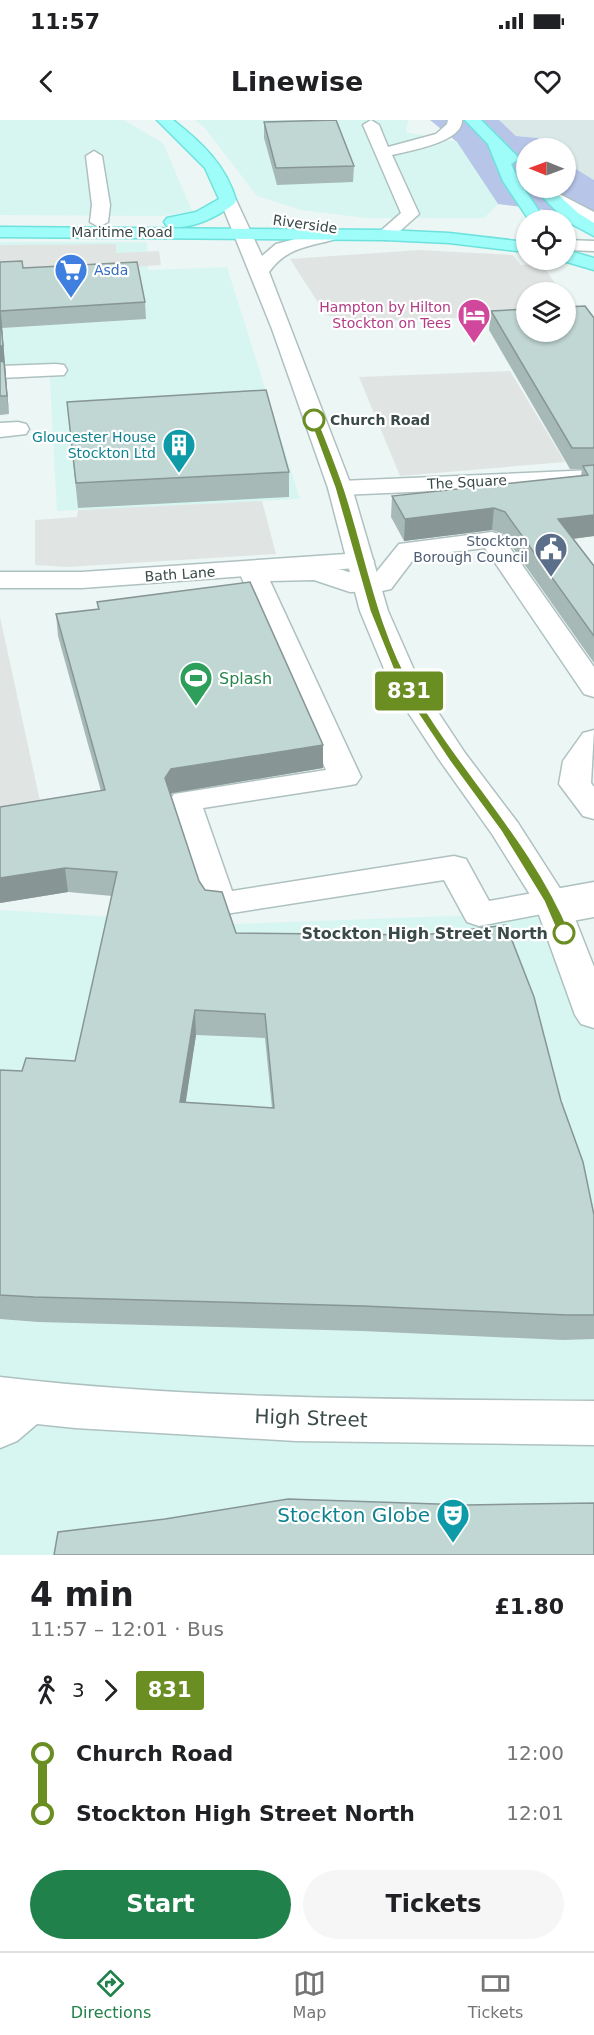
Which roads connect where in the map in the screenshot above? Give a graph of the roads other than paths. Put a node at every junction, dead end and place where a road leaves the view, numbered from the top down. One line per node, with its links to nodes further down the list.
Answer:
1 (164, 120): 11 (main road)
2 (455, 120): 6 (street)
3 (472, 120): 5 (main road)
4 (371, 125): 6 (street)
5 (495, 145): 8 (main road); 12 (main road)
6 (383, 153): 20 (street)
7 (94, 156): 15 (street)
8 (516, 164)
9 (553, 198): 16 (main road)
10 (559, 198): 13 (street)
11 (228, 200): 15 (main road, Maritime Road); 18 (street); 20 (main road, Riverside)
12 (530, 210)
13 (594, 219)
14 (0, 221): 15 (main road, Maritime Road)
15 (99, 222)
16 (594, 231)
17 (0, 232): 18 (main road, Maritime Road)
18 (244, 234): 19 (main road, Riverside); 28 (street)
19 (330, 235): 20 (main road, Riverside); 28 (street)
20 (385, 235): 22 (main road, Riverside)
21 (516, 237): 22 (main road)
22 (501, 242): 23 (main road, Riverside)
23 (516, 244)
24 (576, 245): 25 (street)
25 (594, 246)
26 (576, 259): 27 (main road)
27 (594, 264)
28 (258, 274): 32 (street)
29 (56, 370): 30 (street)
30 (0, 372)
31 (594, 477): 32 (street, The Square)
32 (340, 488): 33 (street)
33 (363, 573): 34 (street, Bath Lane); 35 (street); 39 (street); 39 (street)
34 (0, 580)
35 (594, 688)
36 (594, 739): 37 (street)
37 (594, 810)
38 (594, 893): 39 (street)
39 (553, 906): 40 (street); 41 (street)
40 (594, 906)
41 (594, 1015)
42 (9, 1408): 43 (street, High Street)
43 (594, 1423)

